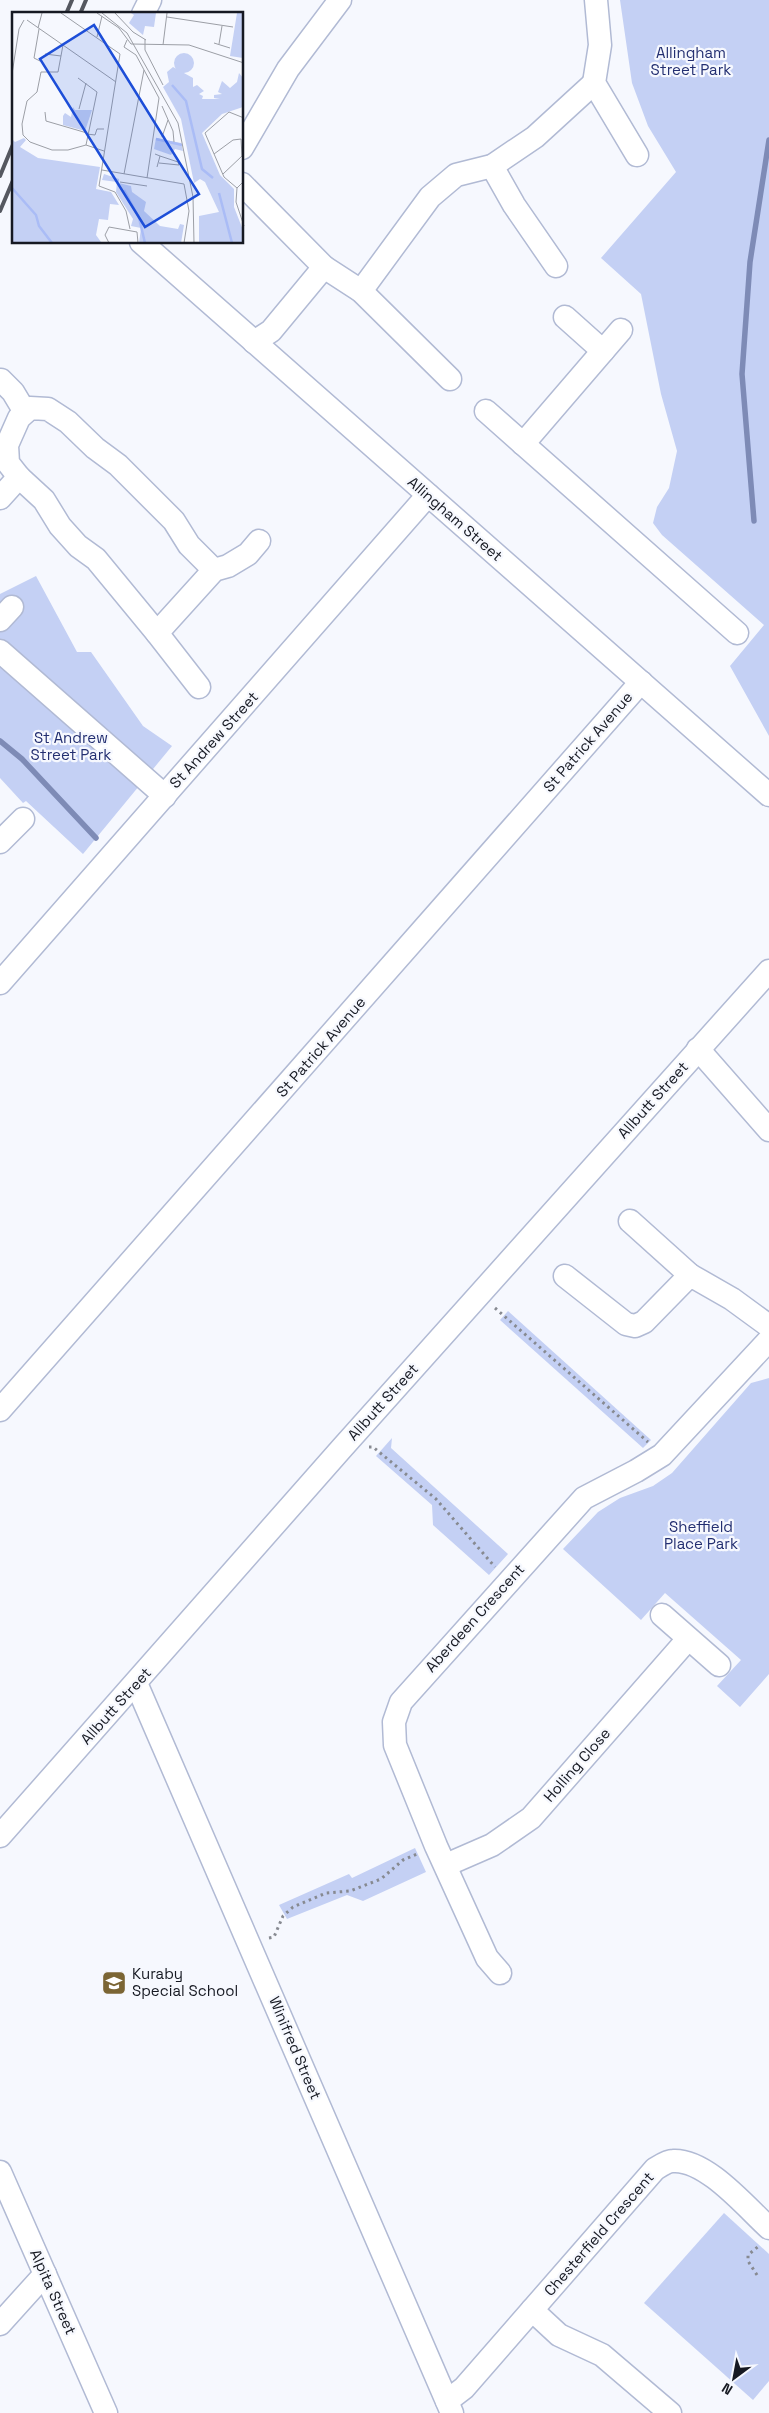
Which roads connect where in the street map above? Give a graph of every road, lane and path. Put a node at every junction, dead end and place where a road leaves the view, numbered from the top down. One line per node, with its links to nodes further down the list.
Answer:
1 (150, 0): 4 (street)
2 (596, 0): 5 (street)
3 (331, 3): 6 (street)
4 (144, 12)
5 (594, 83): 7 (street); 8 (street)
6 (246, 135)
7 (636, 155)
8 (492, 166): 11 (street); 13 (street)
9 (244, 186): 12 (street)
10 (143, 244): 16 (street, Allingham Street)
11 (556, 266)
12 (324, 267): 13 (street); 16 (street)
13 (361, 291): 18 (street)
14 (565, 317): 17 (street)
15 (621, 330): 17 (street)
16 (254, 342): 24 (street, Allingham Street)
17 (603, 351): 22 (street)
18 (450, 379)
19 (1, 380): 21 (street)
20 (486, 411): 22 (street)
21 (25, 412): 23 (street); 27 (street)
22 (523, 444): 29 (street)
23 (19, 477): 25 (street); 28 (street)
24 (428, 495): 31 (street, Allingham Street); 34 (street, St Andrew Street)
25 (0, 498)
26 (259, 541): 27 (street)
27 (214, 570): 28 (street)
28 (157, 633): 32 (street)
29 (738, 633)
30 (0, 651): 34 (street)
31 (641, 682): 33 (street, Allingham Street); 46 (street, St Patrick Avenue)
32 (198, 687)
33 (769, 795)
34 (165, 796): 38 (street, St Andrew Street)
35 (23, 819): 36 (street)
36 (0, 842)
37 (769, 971): 39 (street, Allbutt Street)
38 (0, 983)
39 (698, 1049): 40 (street); 44 (street, Allbutt Street)
40 (769, 1130)
41 (630, 1221): 42 (street)
42 (690, 1275): 43 (street); 45 (street)
43 (565, 1276)
44 (479, 1294): 47 (street, Allbutt Street); 48 (path)
45 (769, 1338): 48 (street, Aberdeen Crescent)
46 (0, 1410)
47 (342, 1448): 49 (path); 53 (street, Allbutt Street)
48 (662, 1455): 49 (street, Aberdeen Crescent)
49 (504, 1586): 55 (street, Aberdeen Crescent)
50 (662, 1615): 51 (street)
51 (688, 1638): 52 (street); 55 (street, Holling Close)
52 (718, 1665)
53 (136, 1683): 54 (street, Allbutt Street); 56 (street, Winifred Street)
54 (0, 1836)
55 (441, 1855): 56 (path); 57 (street, Aberdeen Crescent)
56 (251, 1946): 64 (street, Winifred Street)
57 (500, 1973)
58 (0, 2172): 60 (street, Alpita Street)
59 (766, 2235): 61 (path); 62 (street, Chesterfield Crescent)
60 (45, 2274): 63 (street); 66 (street, Alpita Street)
61 (757, 2275)
62 (532, 2310): 64 (street, Chesterfield Crescent); 65 (street)
63 (0, 2324)
64 (449, 2407)
65 (656, 2409)
66 (106, 2413)

